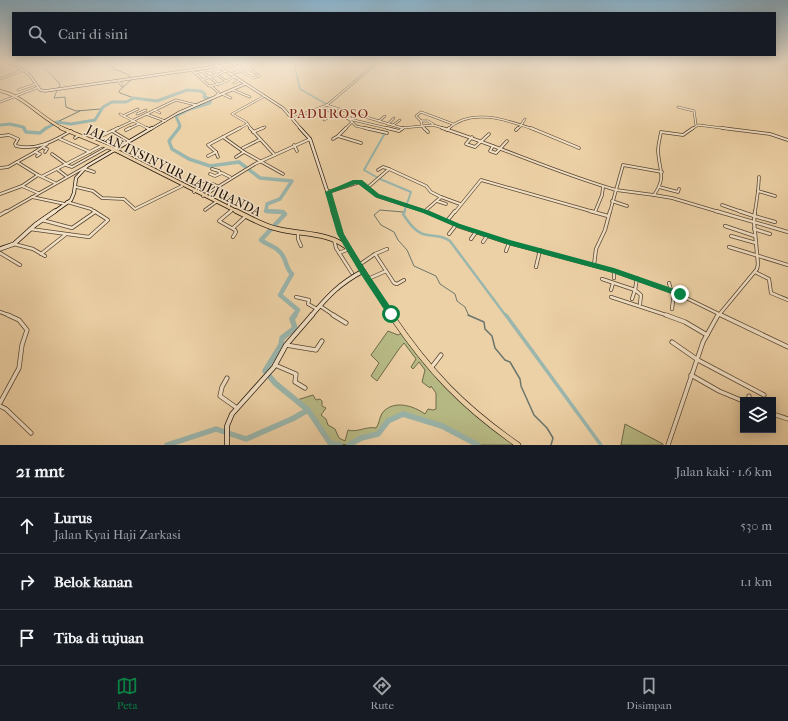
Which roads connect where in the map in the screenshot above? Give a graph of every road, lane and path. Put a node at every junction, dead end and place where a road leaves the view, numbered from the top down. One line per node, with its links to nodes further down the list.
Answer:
1 (106, 83): 11 (street)
2 (120, 83): 9 (street)
3 (205, 83): 10 (street)
4 (221, 83): 7 (street)
5 (353, 83): 23 (street)
6 (36, 84): 11 (street); 12 (street)
7 (218, 84): 10 (street)
8 (245, 84): 13 (street); 39 (street)
9 (122, 86)
10 (211, 86): 17 (street)
11 (39, 87): 16 (street)
12 (18, 90)
13 (233, 90): 15 (street); 18 (street)
14 (0, 91): 16 (main road, JALAN INSINYUR HAJI JUANDA)
15 (222, 94): 17 (street); 20 (street)
16 (15, 96): 21 (street); 67 (main road, JALAN INSINYUR HAJI JUANDA)
17 (213, 97): 22 (street)
18 (250, 97)
19 (263, 97): 35 (street)
20 (231, 98)
21 (0, 102)
22 (196, 105): 29 (street); 42 (street)
23 (327, 105): 26 (street); 37 (street)
24 (678, 107): 59 (street)
25 (143, 108): 28 (street)
26 (322, 108): 36 (street); 39 (street)
27 (138, 109): 46 (street)
28 (146, 110): 30 (street); 33 (street)
29 (154, 110): 30 (street); 31 (street)
30 (150, 112): 34 (street)
31 (160, 113)
32 (228, 113): 35 (street)
33 (137, 114)
34 (146, 114): 42 (street); 46 (street)
35 (232, 114): 51 (street)
36 (335, 114): 41 (street); 43 (street)
37 (354, 114): 41 (street); 47 (street)
38 (385, 116): 47 (street)
39 (293, 118): 80 (street)
40 (394, 118): 53 (street)
41 (348, 119): 49 (street); 61 (street)
42 (165, 120): 62 (street)
43 (324, 120)
44 (400, 120): 55 (street)
45 (525, 120): 58 (street)
46 (133, 121): 50 (street); 66 (street)
47 (377, 121): 52 (street); 53 (street)
48 (421, 121): 54 (street); 56 (street); 57 (street)
49 (351, 122): 70 (street); 74 (street)
50 (139, 124): 62 (street); 63 (street)
51 (248, 124): 68 (street); 76 (street)
52 (374, 124)
53 (388, 124): 55 (street)
54 (453, 124): 58 (street); 64 (street)
55 (393, 125): 61 (street)
56 (422, 125): 57 (street); 61 (street); 69 (street)
57 (433, 125): 64 (street)
58 (521, 125): 65 (street); 97 (street)
59 (696, 125): 84 (street); 126 (street)
60 (265, 127): 68 (street)
61 (403, 128)
62 (149, 129): 85 (street)
63 (126, 130)
64 (447, 130): 75 (street)
65 (516, 130)
66 (112, 131): 82 (street); 85 (street)
67 (71, 132): 72 (main road, JALAN INSINYUR HAJI JUANDA); 78 (street)
68 (253, 132): 83 (street)
69 (428, 132)
70 (387, 133)
71 (489, 134): 87 (street)
72 (80, 135): 79 (street); 82 (main road, JALAN INSINYUR HAJI JUANDA)
73 (0, 136): 90 (street)
74 (338, 136): 81 (street); 89 (street)
75 (468, 136): 77 (street); 86 (street)
76 (223, 137): 104 (street); 105 (street)
77 (472, 137): 86 (street); 87 (street)
78 (59, 138): 90 (street); 103 (street)
79 (74, 138)
80 (310, 139): 92 (street); 147 (street)
81 (333, 139)
82 (93, 140): 91 (main road, JALAN INSINYUR HAJI JUANDA)
83 (260, 140): 96 (street); 108 (street)
84 (788, 140)
85 (129, 141): 99 (street)
86 (468, 141): 87 (street)
87 (482, 141): 93 (street)
88 (507, 141): 98 (street)
89 (361, 143)
90 (48, 144): 95 (street)
91 (104, 145): 94 (main road, JALAN INSINYUR HAJI JUANDA); 103 (street)
92 (294, 145): 100 (street); 108 (street)
93 (493, 146): 98 (street); 98 (street)
94 (108, 147): 99 (main road, JALAN INSINYUR HAJI JUANDA); 110 (street)
95 (44, 148): 101 (street); 102 (street)
96 (243, 148)
97 (579, 148)
98 (500, 149): 140 (street)
99 (114, 150): 114 (street); 137 (main road, JALAN INSINYUR HAJI JUANDA)
100 (297, 151)
101 (35, 152): 109 (street); 116 (street)
102 (44, 152)
103 (90, 152): 107 (street)
104 (216, 152): 111 (street); 113 (street)
105 (245, 152): 112 (street); 115 (street)
106 (52, 154): 117 (street)
107 (86, 154): 110 (street); 117 (street)
108 (274, 154): 115 (street)
109 (37, 156)
110 (92, 156): 114 (street); 117 (street)
111 (208, 156)
112 (236, 156)
113 (218, 157)
114 (98, 159): 118 (street)
115 (260, 161): 129 (street); 133 (street)
116 (17, 162): 119 (street); 130 (street)
117 (66, 164): 120 (street)
118 (87, 166): 121 (street); 132 (street)
119 (0, 168)
120 (57, 169): 131 (street); 132 (street)
121 (84, 169): 125 (street); 138 (street)
122 (212, 169): 127 (street)
123 (389, 169): 124 (street); 142 (street); 155 (street)
124 (378, 170)
125 (94, 172)
126 (662, 172): 141 (street); 144 (street)
127 (220, 173): 128 (street); 133 (street)
128 (210, 174)
129 (283, 174)
130 (38, 175): 131 (street); 136 (street)
131 (43, 176): 135 (street)
132 (66, 176): 135 (street)
133 (231, 177): 139 (street)
134 (759, 177): 145 (street)
135 (56, 183): 148 (street)
136 (22, 186): 148 (street); 149 (street)
137 (182, 186): 138 (street); 146 (main road, JALAN INSINYUR HAJI JUANDA)
138 (76, 187): 160 (street)
139 (216, 187): 146 (street); 151 (street); 166 (street)
140 (604, 187): 144 (street); 170 (street)
141 (659, 187): 143 (street); 150 (street)
142 (367, 188): 147 (street); 168 (street)
143 (679, 189)
144 (616, 190): 150 (street); 158 (street)
145 (758, 191): 153 (street); 175 (street)
146 (194, 192): 151 (main road, JALAN INSINYUR HAJI JUANDA)
147 (328, 192): 203 (street)
148 (38, 193): 154 (street)
149 (0, 194)
150 (654, 195): 178 (street)
151 (203, 196): 159 (main road, JALAN INSINYUR HAJI JUANDA)
152 (540, 196): 157 (street); 162 (street); 170 (street)
153 (775, 196)
154 (32, 197): 160 (street); 172 (street)
155 (441, 197): 156 (street); 162 (street)
156 (437, 200): 161 (street); 168 (street)
157 (537, 200)
158 (612, 201): 164 (street); 174 (street)
159 (216, 202): 166 (main road, JALAN INSINYUR HAJI JUANDA); 167 (street)
160 (66, 203): 169 (street); 176 (street)
161 (446, 204)
162 (460, 204): 177 (street)
163 (722, 205): 171 (street)
164 (627, 206)
165 (744, 208): 171 (street)
166 (230, 209): 173 (main road, JALAN INSINYUR HAJI JUANDA); 182 (street)
167 (205, 210)
168 (425, 211): 177 (street)
169 (95, 212): 176 (street); 187 (street)
170 (595, 212): 174 (street)
171 (744, 212): 175 (street)
172 (0, 215)
173 (246, 216): 182 (street); 188 (main road, JALAN INSINYUR HAJI JUANDA)
174 (608, 216): 216 (street)
175 (754, 216): 178 (street); 179 (street)
176 (42, 220): 183 (street)
177 (447, 221): 180 (street)
178 (754, 222): 184 (street); 186 (street)
179 (775, 222)
180 (456, 225): 185 (street); 189 (street)
181 (725, 226): 193 (street)
182 (233, 228): 194 (street)
183 (30, 229): 187 (street); 200 (street)
184 (754, 229): 190 (street); 193 (street)
185 (476, 232): 191 (street); 196 (street)
186 (788, 232)
187 (66, 234): 210 (street)
188 (298, 234): 195 (main road, JALAN INSINYUR HAJI JUANDA); 201 (street)
189 (449, 234)
190 (770, 234)
191 (487, 236): 197 (street); 198 (street)
192 (731, 236): 199 (street)
193 (755, 236): 199 (street)
194 (232, 237)
195 (334, 239): 203 (main road, JALAN INSINYUR HAJI JUANDA); 209 (street)
196 (471, 239)
197 (483, 242)
198 (509, 243): 206 (street); 207 (street)
199 (756, 243): 213 (street)
200 (14, 244): 204 (street); 210 (street)
201 (301, 246)
202 (729, 247): 213 (street)
203 (348, 248): 209 (street); 215 (main road)
204 (0, 249)
205 (387, 249): 211 (street)
206 (540, 250): 216 (street); 218 (street)
207 (506, 251)
208 (0, 253): 214 (street)
209 (339, 253): 223 (street)
210 (41, 254): 212 (street)
211 (375, 254): 215 (street); 220 (street)
212 (45, 256)
213 (757, 256): 217 (street); 222 (street)
214 (20, 265)
215 (359, 265): 219 (main road)
216 (594, 265): 221 (street)
217 (788, 265)
218 (536, 267)
219 (363, 271): 226 (main road); 239 (street)
220 (386, 271): 226 (street); 228 (street)
221 (614, 271): 224 (street); 225 (street)
222 (755, 272): 237 (street); 242 (street)
223 (352, 273)
224 (614, 278)
225 (637, 278): 232 (street); 233 (street)
226 (368, 279): 252 (main road)
227 (602, 279): 229 (street)
228 (404, 280)
229 (613, 283): 231 (street); 232 (street)
230 (669, 283): 233 (street)
231 (611, 290)
232 (635, 290): 236 (street); 238 (street)
233 (672, 291): 240 (street); 242 (street)
234 (611, 297): 244 (street)
235 (296, 298): 239 (street)
236 (632, 299)
237 (788, 300)
238 (640, 304)
239 (318, 307): 243 (street); 247 (street)
240 (672, 309)
241 (0, 312): 258 (street)
242 (719, 313): 244 (street); 248 (street)
243 (346, 322)
244 (707, 335): 250 (street)
245 (322, 341): 247 (street)
246 (672, 342): 250 (street)
247 (286, 345): 251 (street)
248 (788, 347)
249 (441, 355): 252 (street)
250 (698, 360): 253 (street); 256 (street)
251 (274, 366): 255 (street); 260 (street)
252 (431, 368): 265 (main road)
253 (691, 375): 257 (street); 266 (street)
254 (227, 378): 260 (street)
255 (306, 388)
256 (764, 395)
257 (740, 400)
258 (0, 403)
259 (0, 406): 263 (street)
260 (237, 408): 264 (street)
261 (776, 415): 262 (street)
262 (788, 420)
263 (31, 433)
264 (227, 445)
265 (518, 445)
266 (668, 445)

